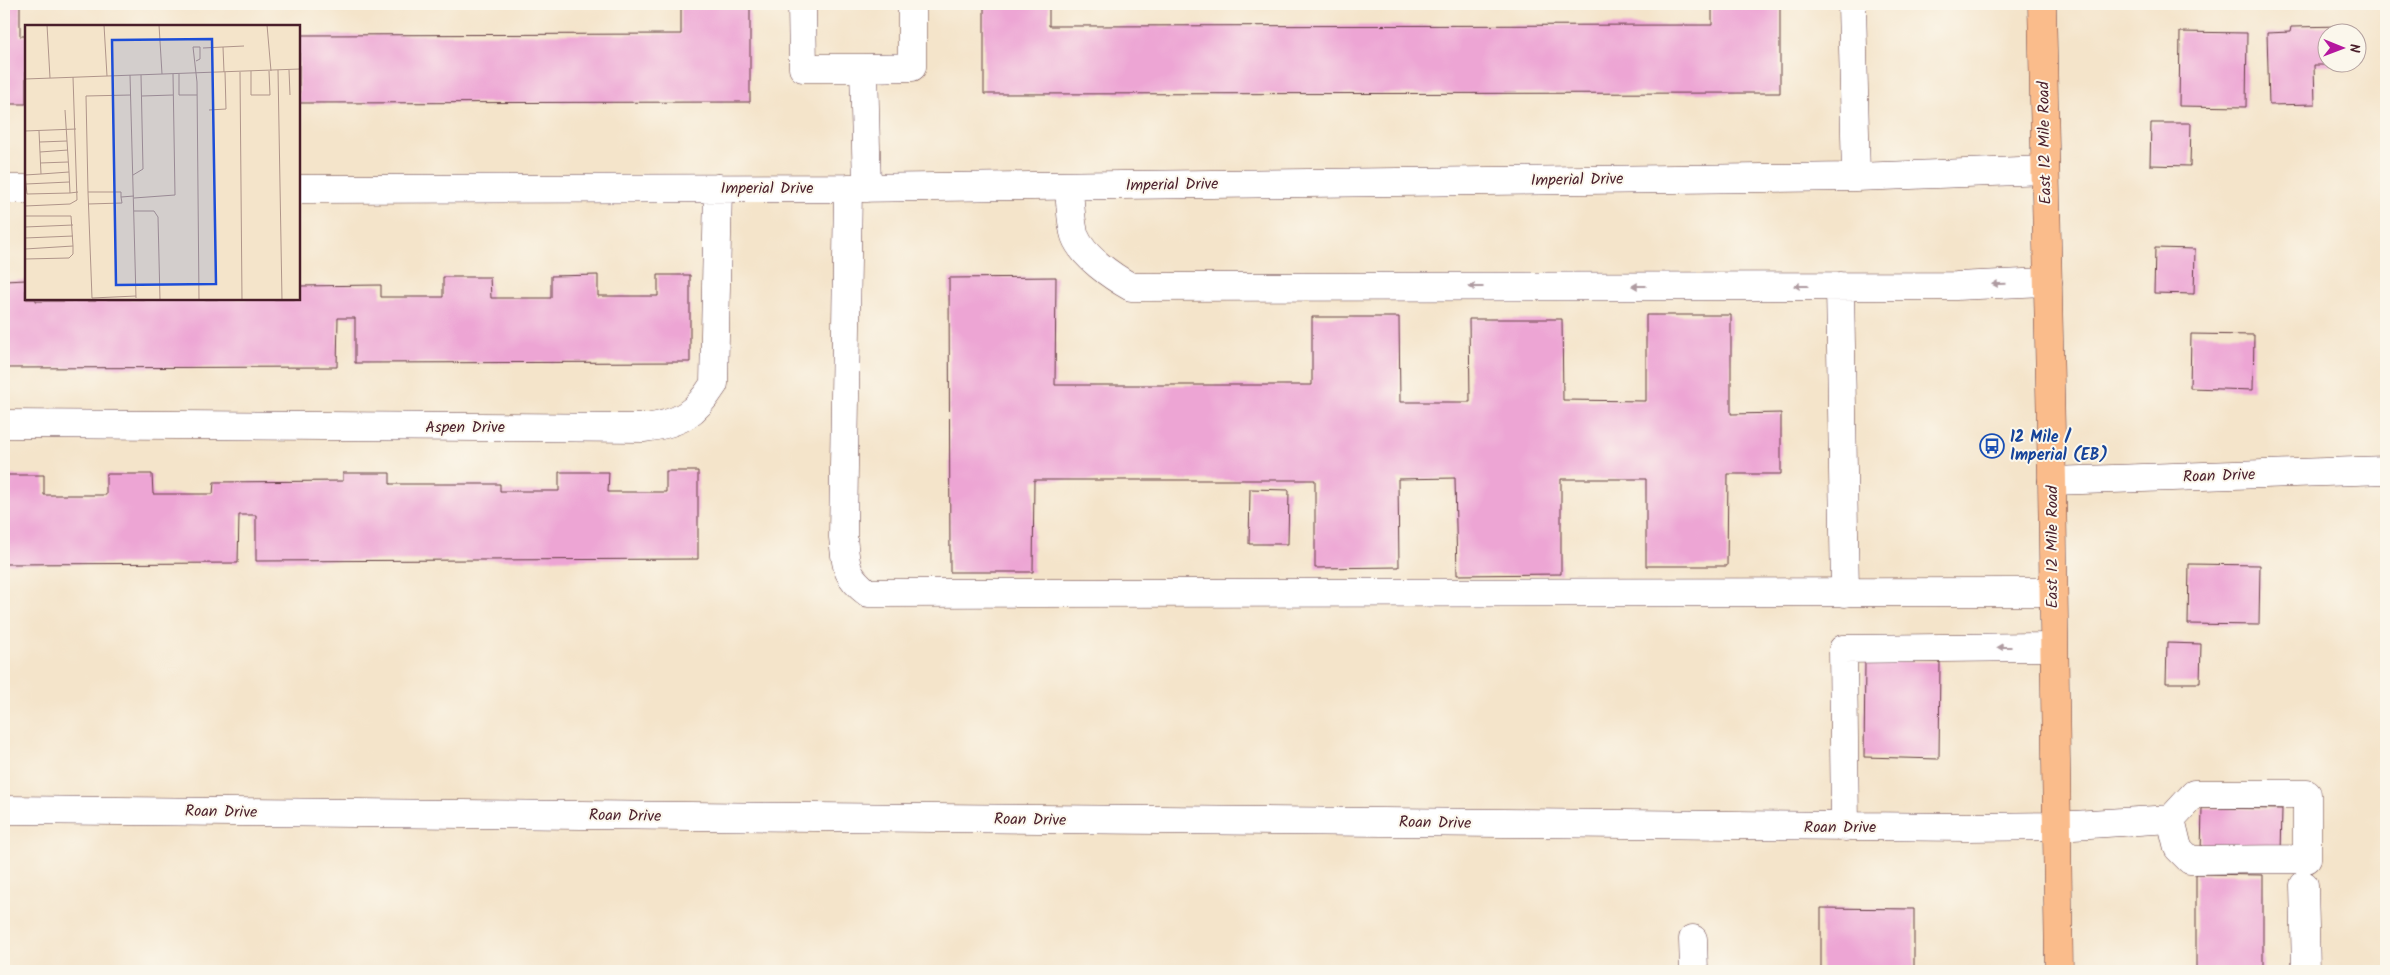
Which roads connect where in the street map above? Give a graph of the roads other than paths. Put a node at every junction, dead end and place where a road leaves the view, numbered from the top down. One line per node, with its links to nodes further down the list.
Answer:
1 (802, 4): 5 (street)
2 (912, 4): 5 (street)
3 (1852, 4): 7 (street)
4 (2042, 4): 6 (main road, East 12 Mile Road)
5 (864, 68): 11 (street)
6 (2045, 170): 7 (street, Imperial Drive); 14 (main road, East 12 Mile Road)
7 (1856, 178): 8 (street, Imperial Drive)
8 (1068, 186): 11 (street, Imperial Drive); 15 (street, one-way to 8)
9 (300, 188): 10 (street, Imperial Drive)
10 (718, 188): 11 (street, Imperial Drive); 16 (street, Aspen Drive)
11 (857, 188): 20 (street)
12 (4, 189): 13 (street)
13 (25, 189)
14 (2048, 282): 15 (street, one-way to 15); 18 (main road, East 12 Mile Road)
15 (1840, 286): 20 (street)
16 (4, 424)
17 (2386, 470): 18 (street, Roan Drive)
18 (2052, 481): 19 (main road, East 12 Mile Road)
19 (2052, 592): 20 (street); 21 (main road, East 12 Mile Road)
20 (1845, 593)
21 (2053, 647): 24 (main road, East 12 Mile Road); 25 (street, one-way to 25)
22 (4, 810): 25 (street, Roan Drive)
23 (2171, 819): 23 (street); 24 (street, Roan Drive)
24 (2057, 826): 25 (street, Roan Drive); 29 (main road, East 12 Mile Road)
25 (1845, 827)
26 (2304, 885): 30 (street)
27 (1693, 939): 28 (street)
28 (1694, 971)
29 (2059, 971)
30 (2306, 971)

